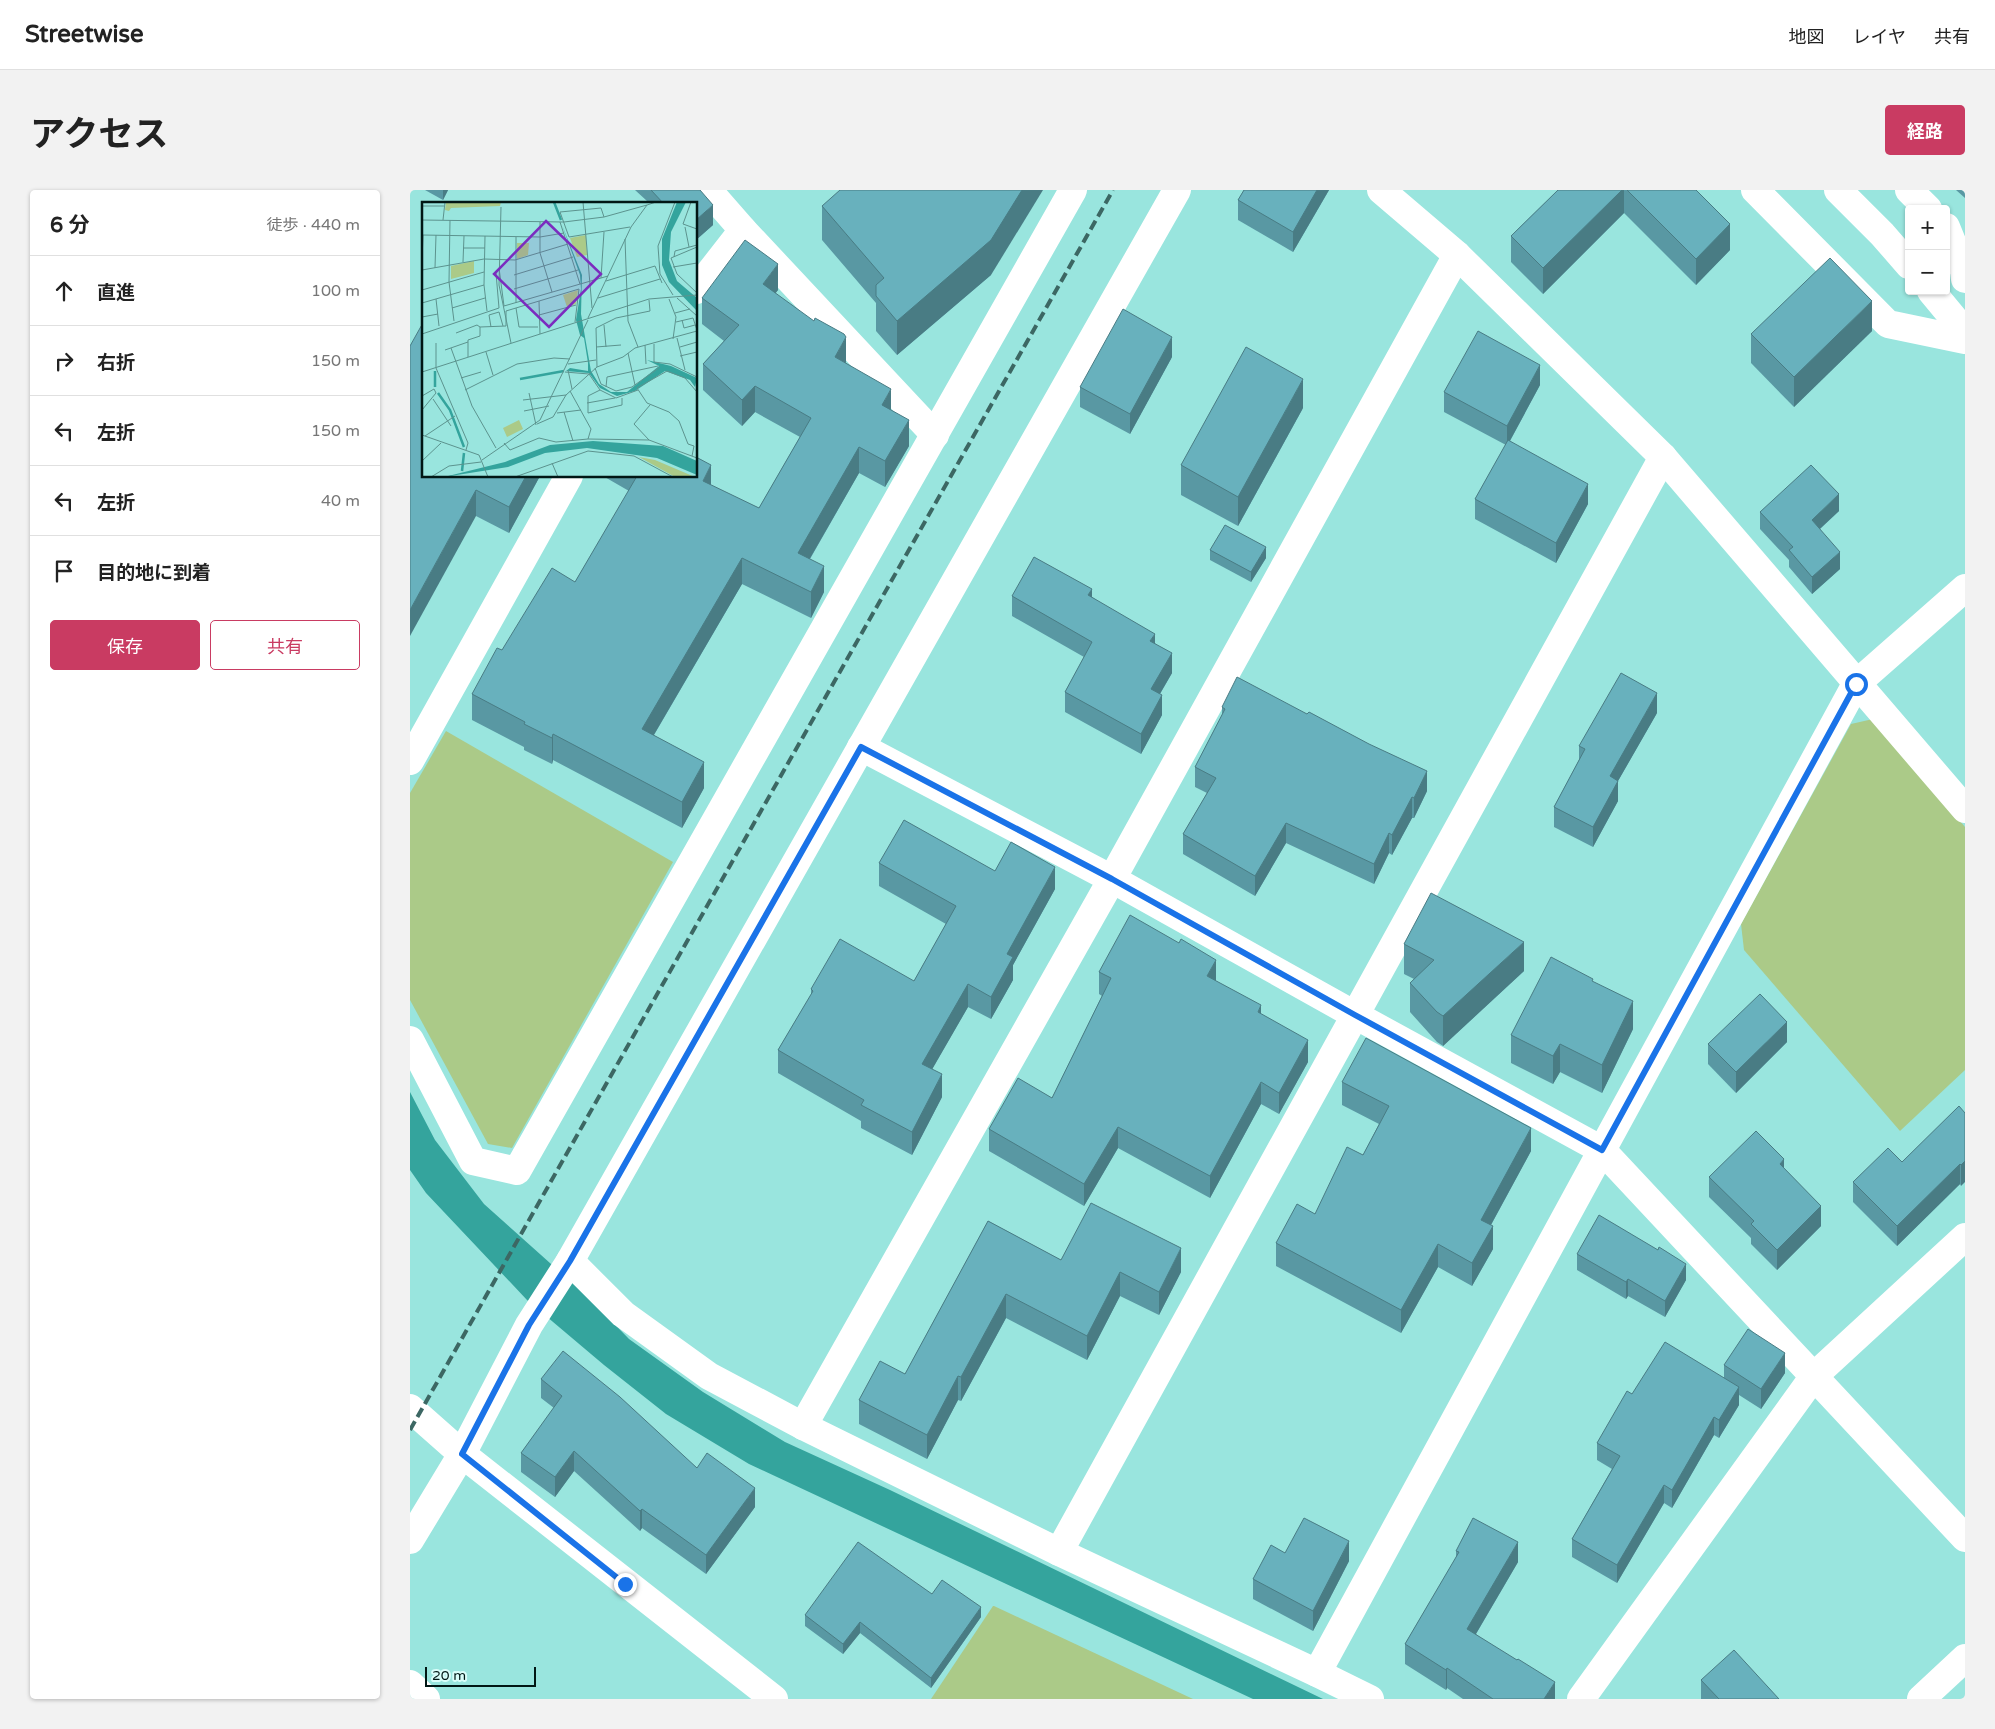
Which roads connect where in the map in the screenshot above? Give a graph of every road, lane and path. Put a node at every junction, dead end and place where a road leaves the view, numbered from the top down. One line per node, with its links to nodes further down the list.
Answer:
1 (708, 190): 9 (street)
2 (1073, 190): 18 (street)
3 (1177, 190): 23 (street)
4 (1381, 190): 11 (street)
5 (1755, 190): 17 (street)
6 (1838, 190): 12 (street)
7 (1909, 190): 8 (street)
8 (1924, 205)
9 (743, 230): 14 (street); 18 (street)
10 (1950, 237): 13 (street)
11 (1457, 255): 19 (street); 26 (street)
12 (1905, 260)
13 (1965, 279)
14 (698, 287)
15 (1933, 295): 16 (street)
16 (1965, 332)
17 (1965, 340)
18 (935, 435): 28 (street)
19 (1664, 458): 22 (street); 27 (street)
20 (568, 478): 24 (street)
21 (1965, 588): 22 (street)
22 (1856, 684): 25 (street); 29 (street)
23 (861, 747): 26 (street); 31 (street)
24 (410, 761)
25 (1965, 809)
26 (1112, 879): 27 (street); 34 (street)
27 (1355, 1015): 29 (street); 38 (street)
28 (410, 1040)
29 (1602, 1150): 32 (street); 40 (street)
30 (1965, 1237): 32 (street)
31 (570, 1261): 34 (street); 35 (street)
32 (1814, 1376): 36 (street); 45 (street)
33 (410, 1408): 35 (street)
34 (803, 1426): 38 (street)
35 (462, 1454): 37 (street); 43 (street)
36 (1965, 1538)
37 (410, 1540)
38 (1059, 1552): 40 (street)
39 (1965, 1658): 46 (street)
40 (1317, 1673): 44 (street)
41 (410, 1684): 42 (street)
42 (426, 1699)
43 (774, 1699)
44 (1370, 1699)
45 (1581, 1699)
46 (1921, 1699)

